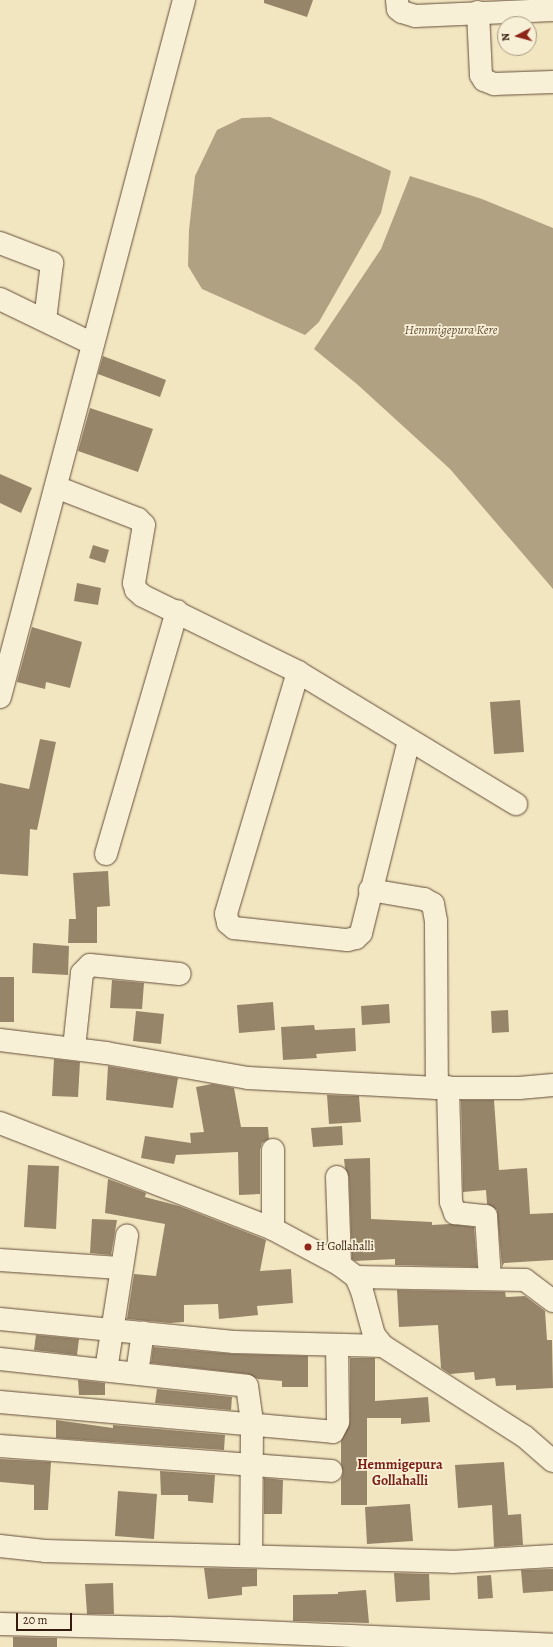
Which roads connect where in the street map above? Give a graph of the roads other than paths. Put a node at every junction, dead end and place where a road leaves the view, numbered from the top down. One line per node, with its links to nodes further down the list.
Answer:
1 (184, 0): 9 (street)
2 (397, 0): 4 (street)
3 (553, 10): 4 (street)
4 (478, 12): 5 (street)
5 (553, 82)
6 (0, 243): 8 (street)
7 (0, 299): 8 (street)
8 (45, 320): 9 (street)
9 (93, 344): 10 (street)
10 (56, 487): 11 (street); 13 (street)
11 (177, 611): 12 (street); 16 (street)
12 (298, 672): 14 (street); 17 (street)
13 (0, 697)
14 (409, 740): 15 (street); 17 (street)
15 (516, 804)
16 (106, 854)
17 (370, 890): 22 (street)
18 (180, 974): 20 (street)
19 (0, 1040): 20 (street)
20 (74, 1048): 22 (street)
21 (553, 1085): 22 (street)
22 (443, 1088): 31 (street)
23 (0, 1123): 26 (street)
24 (273, 1150): 26 (street)
25 (337, 1177): 30 (street)
26 (273, 1230): 30 (street)
27 (127, 1236): 29 (street)
28 (0, 1260): 29 (street)
29 (120, 1268): 34 (street)
30 (348, 1271): 31 (street); 37 (street)
31 (490, 1279): 32 (street)
32 (553, 1301)
33 (0, 1319): 34 (street)
34 (113, 1329): 35 (street); 39 (street)
35 (143, 1332): 36 (street); 40 (street)
36 (337, 1344): 37 (street); 42 (street)
37 (383, 1346): 44 (street)
38 (0, 1359): 39 (street)
39 (106, 1370): 40 (street)
40 (137, 1374): 42 (street)
41 (0, 1402): 42 (street)
42 (252, 1423): 45 (street)
43 (0, 1446): 45 (street)
44 (553, 1461)
45 (251, 1467): 46 (street); 48 (street)
46 (331, 1471)
47 (0, 1546): 48 (street)
48 (251, 1555): 49 (street)
49 (553, 1556)
50 (0, 1624): 51 (street)
51 (170, 1638): 52 (street)
52 (553, 1645)

